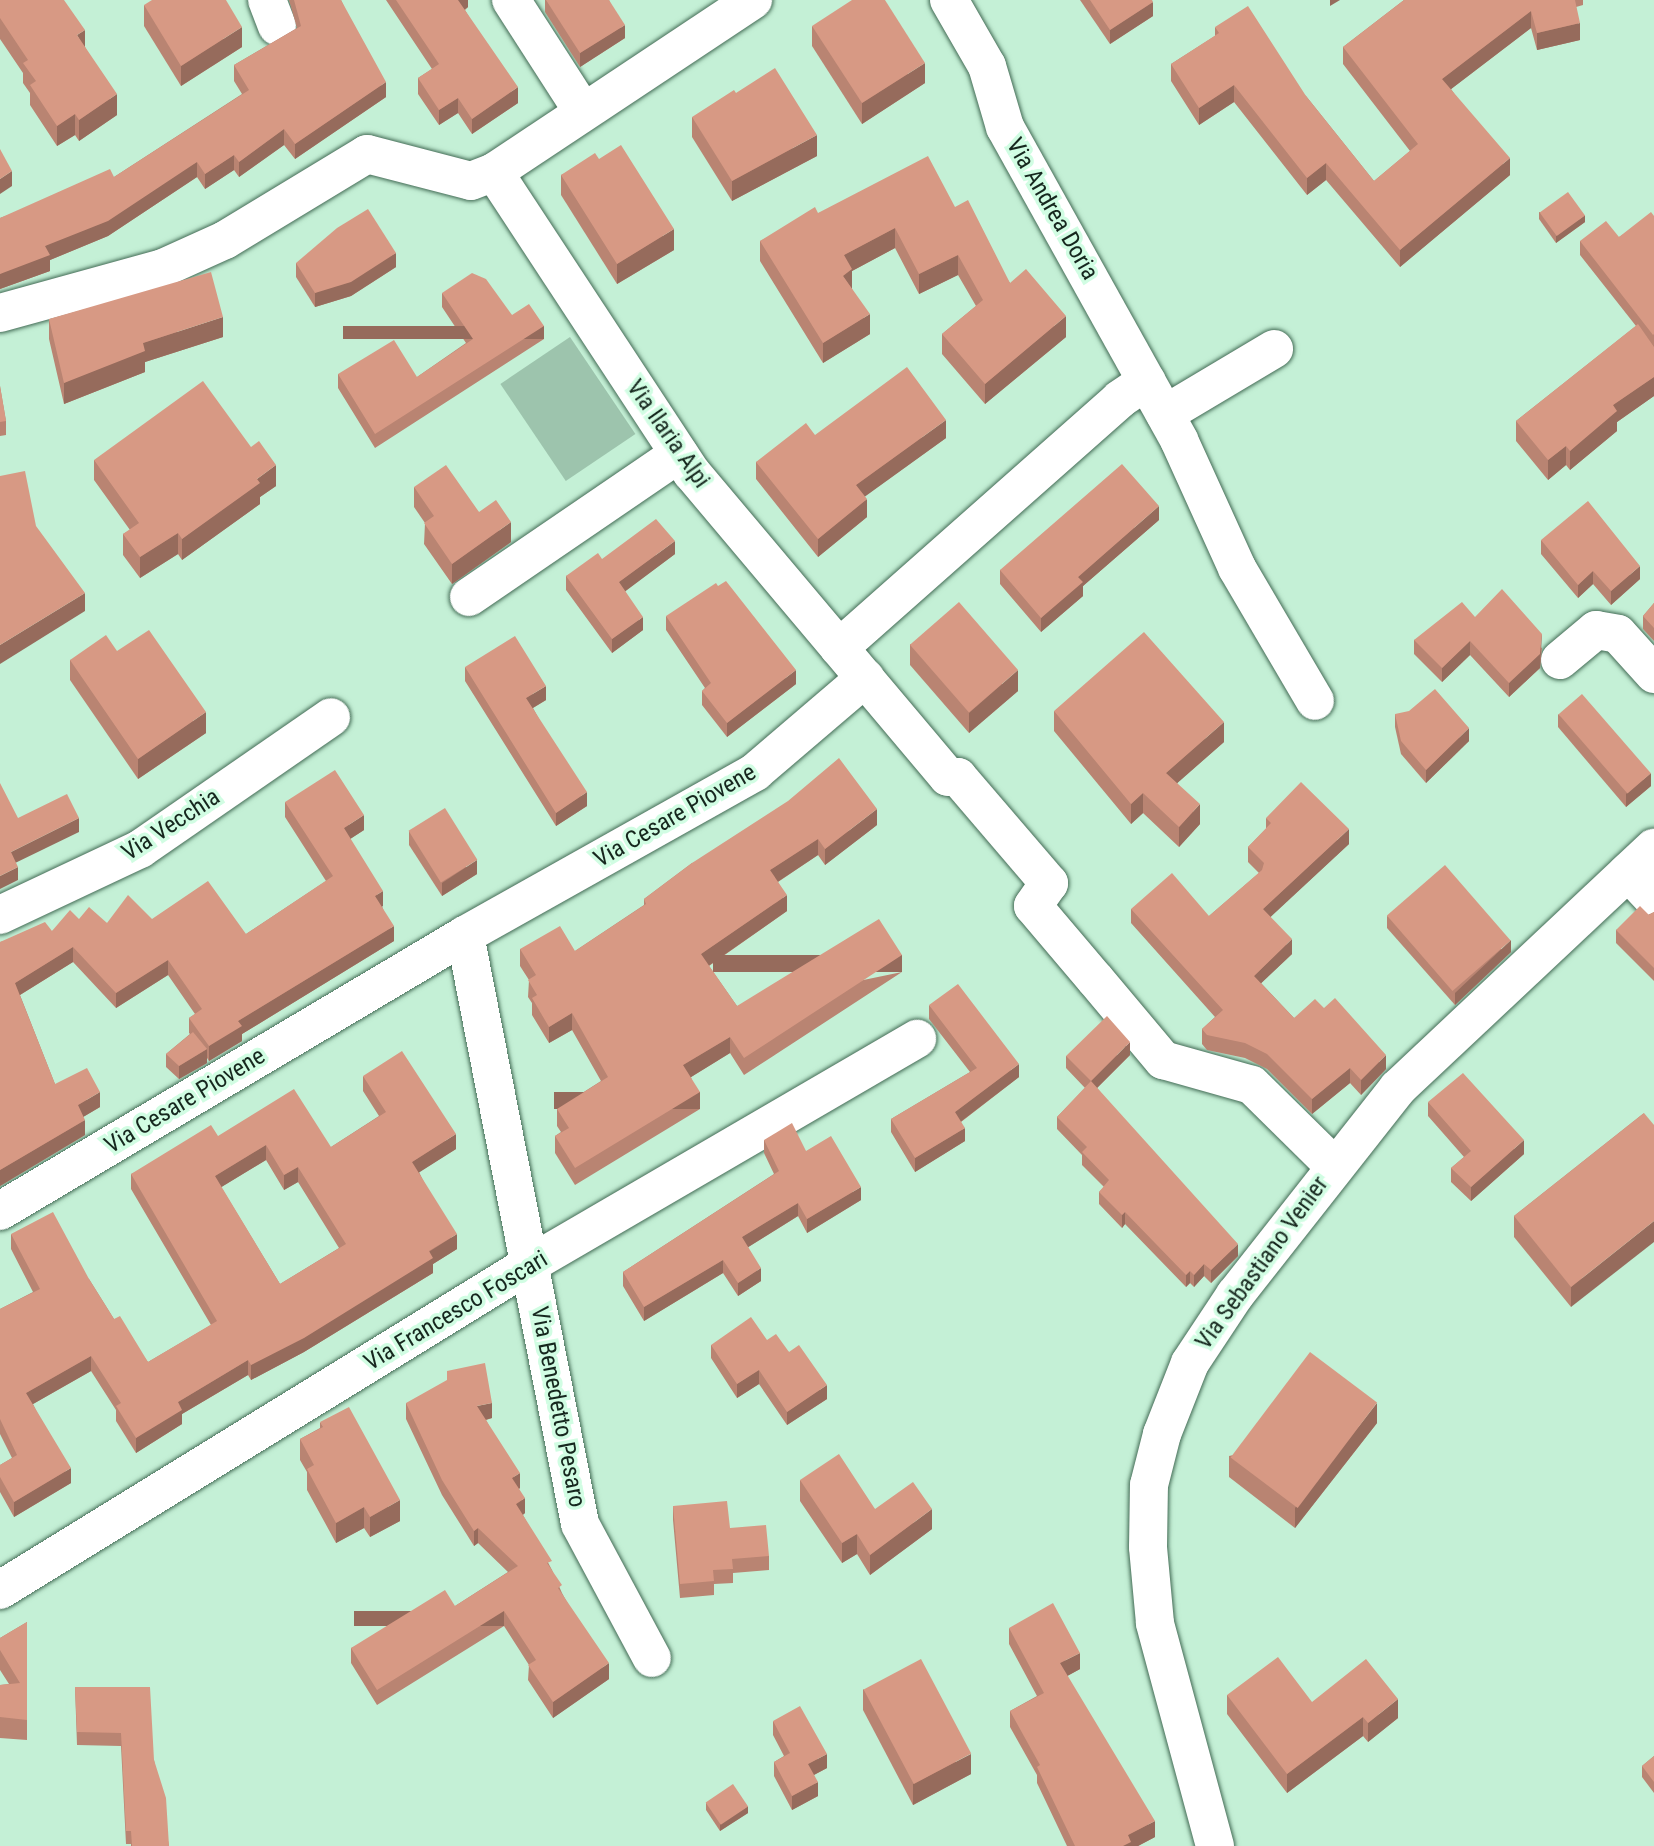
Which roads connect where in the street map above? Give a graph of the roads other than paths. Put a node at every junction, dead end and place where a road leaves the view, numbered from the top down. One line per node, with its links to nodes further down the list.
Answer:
1 (511, 0): 4 (street)
2 (753, 0): 4 (street)
3 (949, 0): 8 (street, Via Andrea Doria)
4 (582, 110): 5 (street)
5 (494, 172): 6 (street); 10 (street, Via Ilaria Alpi)
6 (0, 313)
7 (1274, 349): 9 (street)
8 (1147, 381): 9 (street, Via Andrea Doria); 12 (street)
9 (1165, 414): 16 (street, Via Andrea Doria)
10 (679, 454): 11 (street); 12 (street, Via Ilaria Alpi)
11 (469, 597)
12 (839, 648): 15 (street, Via Ilaria Alpi)
13 (1560, 660): 14 (street)
14 (1654, 674)
15 (865, 678): 21 (street, Via Cesare Piovene); 23 (street)
16 (1315, 701)
17 (331, 716): 20 (street, Via Vecchia)
18 (1641, 860): 19 (street, Via Sebastiano Venier); 23 (street, Via Sebastiano Venier)
19 (1654, 900)
20 (0, 915)
21 (465, 935): 24 (street, Via Cesare Piovene); 25 (street, Via Benedetto Pesaro)
22 (917, 1039): 25 (street, Via Francesco Foscari)
23 (1333, 1165): 28 (street, Via Sebastiano Venier)
24 (0, 1211)
25 (530, 1264): 26 (street, Via Francesco Foscari); 27 (street, Via Benedetto Pesaro)
26 (0, 1590)
27 (652, 1658)
28 (1215, 1846)

